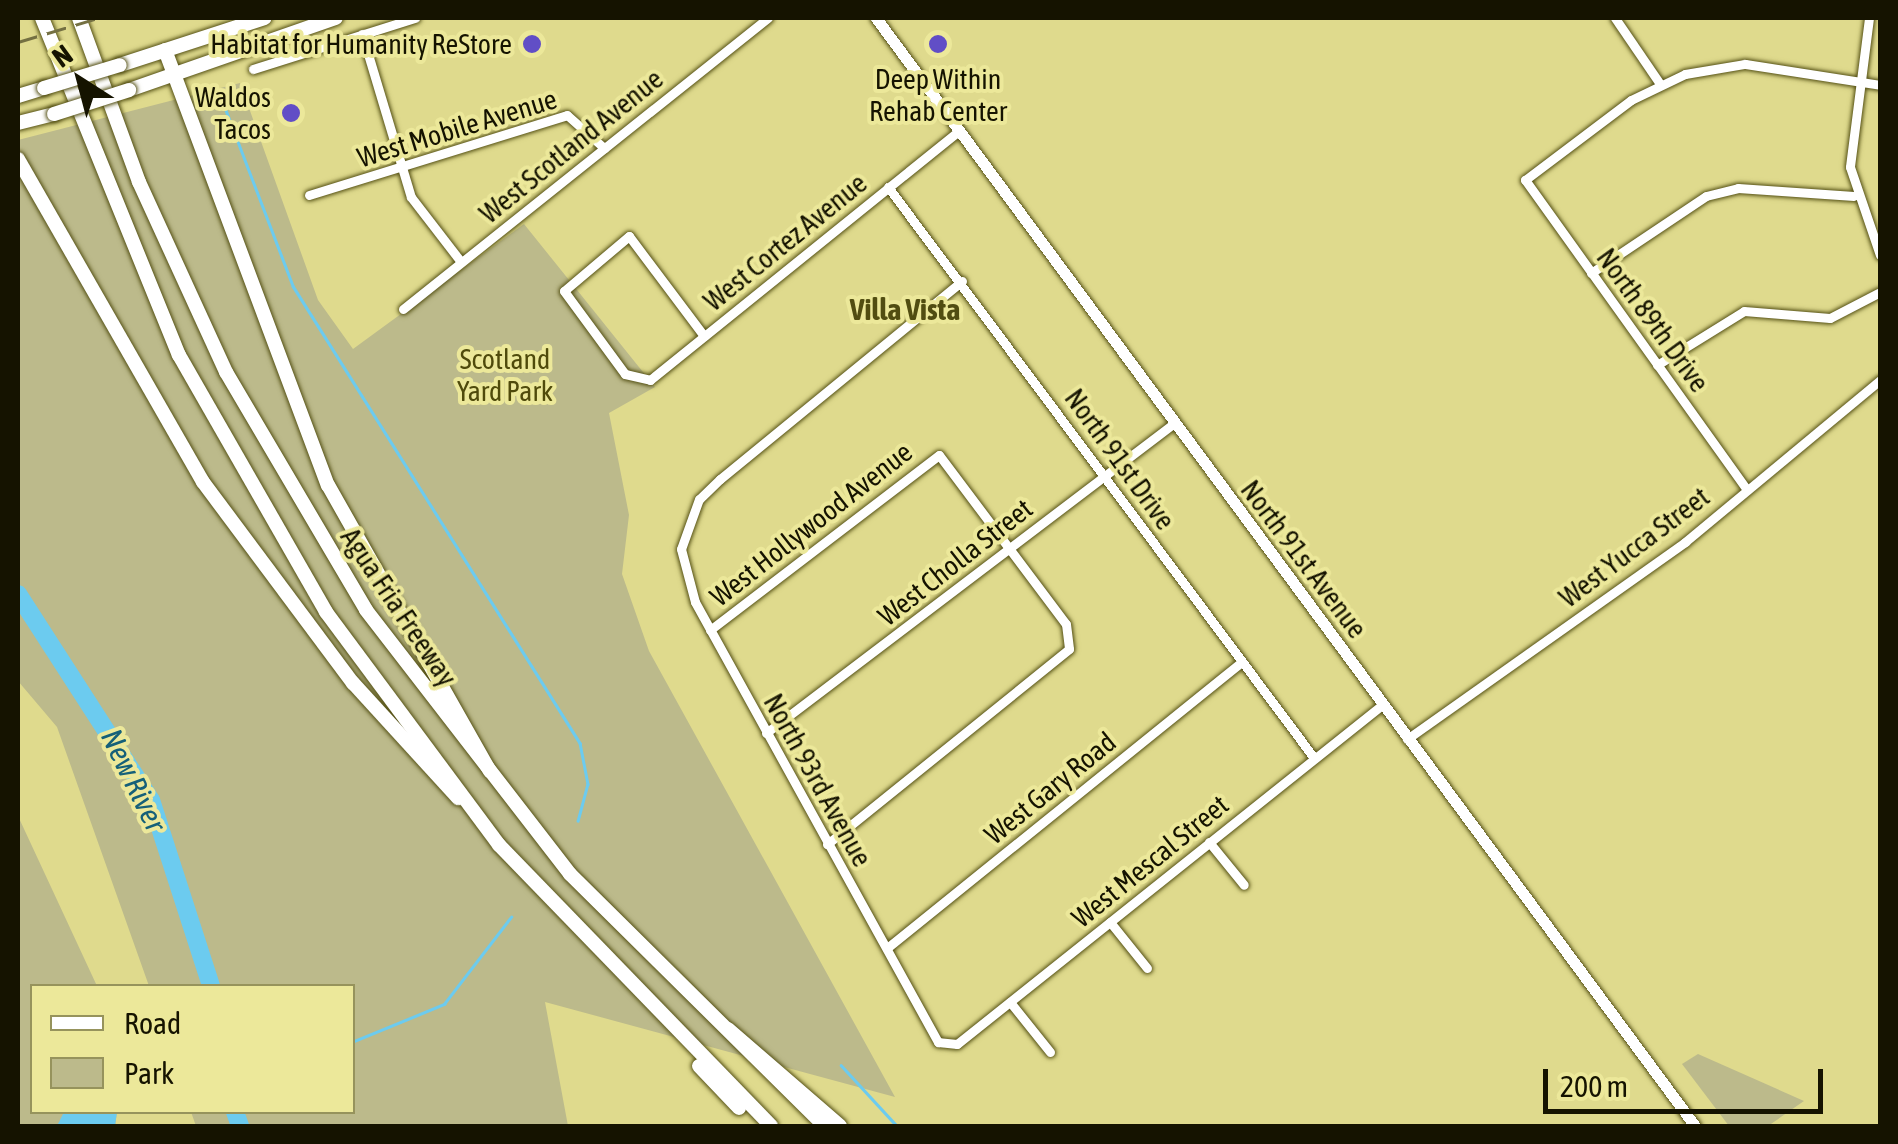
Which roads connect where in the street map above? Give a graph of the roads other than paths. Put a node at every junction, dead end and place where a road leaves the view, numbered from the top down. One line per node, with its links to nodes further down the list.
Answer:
1 (42, 18): 46 (highway)
2 (80, 18): 45 (highway, Agua Fria Freeway)
3 (265, 18): 11 (highway)
4 (336, 18): 13 (highway)
5 (415, 18): 10 (street)
6 (768, 18): 20 (street, West Scotland Avenue)
7 (876, 18): 19 (main road, North 91st Avenue)
8 (1616, 18): 15 (street)
9 (1869, 18): 14 (street)
10 (362, 34): 12 (street); 22 (street)
11 (166, 50): 13 (highway); 17 (highway, bridge)
12 (253, 70)
13 (174, 76): 18 (highway, bridge); 45 (highway)
14 (1861, 82): 15 (street); 16 (street); 25 (street)
15 (1660, 84): 28 (street, North 89th Drive)
16 (1880, 85)
17 (18, 96)
18 (18, 123)
19 (959, 132): 23 (street, West Cortez Avenue); 35 (main road, North 91st Avenue)
20 (604, 148): 22 (street, West Mobile Avenue); 27 (street, West Scotland Avenue)
21 (18, 158): 46 (highway)
22 (401, 166): 24 (street, West Mobile Avenue); 27 (street)
23 (888, 187): 29 (street, North 91st Drive); 32 (street, West Cortez Avenue)
24 (309, 195)
25 (1854, 196): 26 (street); 28 (street)
26 (1880, 256)
27 (462, 262): 31 (street, West Scotland Avenue)
28 (1591, 272): 33 (street, North 89th Drive)
29 (962, 280): 36 (street, North 91st Drive); 39 (street, North 93rd Avenue)
30 (1880, 292): 33 (street)
31 (402, 309)
32 (704, 336): 32 (street, West Cortez Avenue)
33 (1657, 365): 37 (street, North 89th Drive)
34 (1880, 380): 37 (street, West Yucca Street)
35 (1172, 424): 36 (street, West Cholla Street); 41 (main road, North 91st Avenue)
36 (1104, 476): 38 (street, West Cholla Street); 40 (street, North 91st Drive)
37 (1744, 487): 43 (street, West Yucca Street)
38 (1008, 546): 39 (street, West Hollywood Avenue); 42 (street, West Cholla Street); 48 (street)
39 (710, 630): 42 (street, North 93rd Avenue)
40 (1242, 662): 44 (street, North 91st Drive); 51 (street, West Gary Road)
41 (1382, 706): 43 (main road, North 91st Avenue); 44 (street, West Mescal Street)
42 (766, 733): 48 (street, North 93rd Avenue)
43 (1408, 739): 62 (main road, North 91st Avenue)
44 (1314, 758): 47 (street, West Mescal Street)
45 (496, 786): 54 (highway, Agua Fria Freeway)
46 (470, 807): 56 (highway)
47 (1209, 842): 49 (street); 50 (street, West Mescal Street)
48 (827, 844): 51 (street, North 93rd Avenue)
49 (1244, 885)
50 (1110, 922): 52 (street); 53 (street, West Mescal Street)
51 (887, 948): 55 (street, North 93rd Avenue)
52 (1147, 968)
53 (1010, 1002): 55 (street, West Mescal Street); 57 (street)
54 (713, 1022): 60 (highway, Agua Fria Freeway); 61 (highway)
55 (945, 1048)
56 (687, 1049): 58 (highway); 59 (highway)
57 (1050, 1052)
58 (760, 1126)
59 (772, 1126)
60 (825, 1126)
61 (840, 1126)
62 (1695, 1126)

